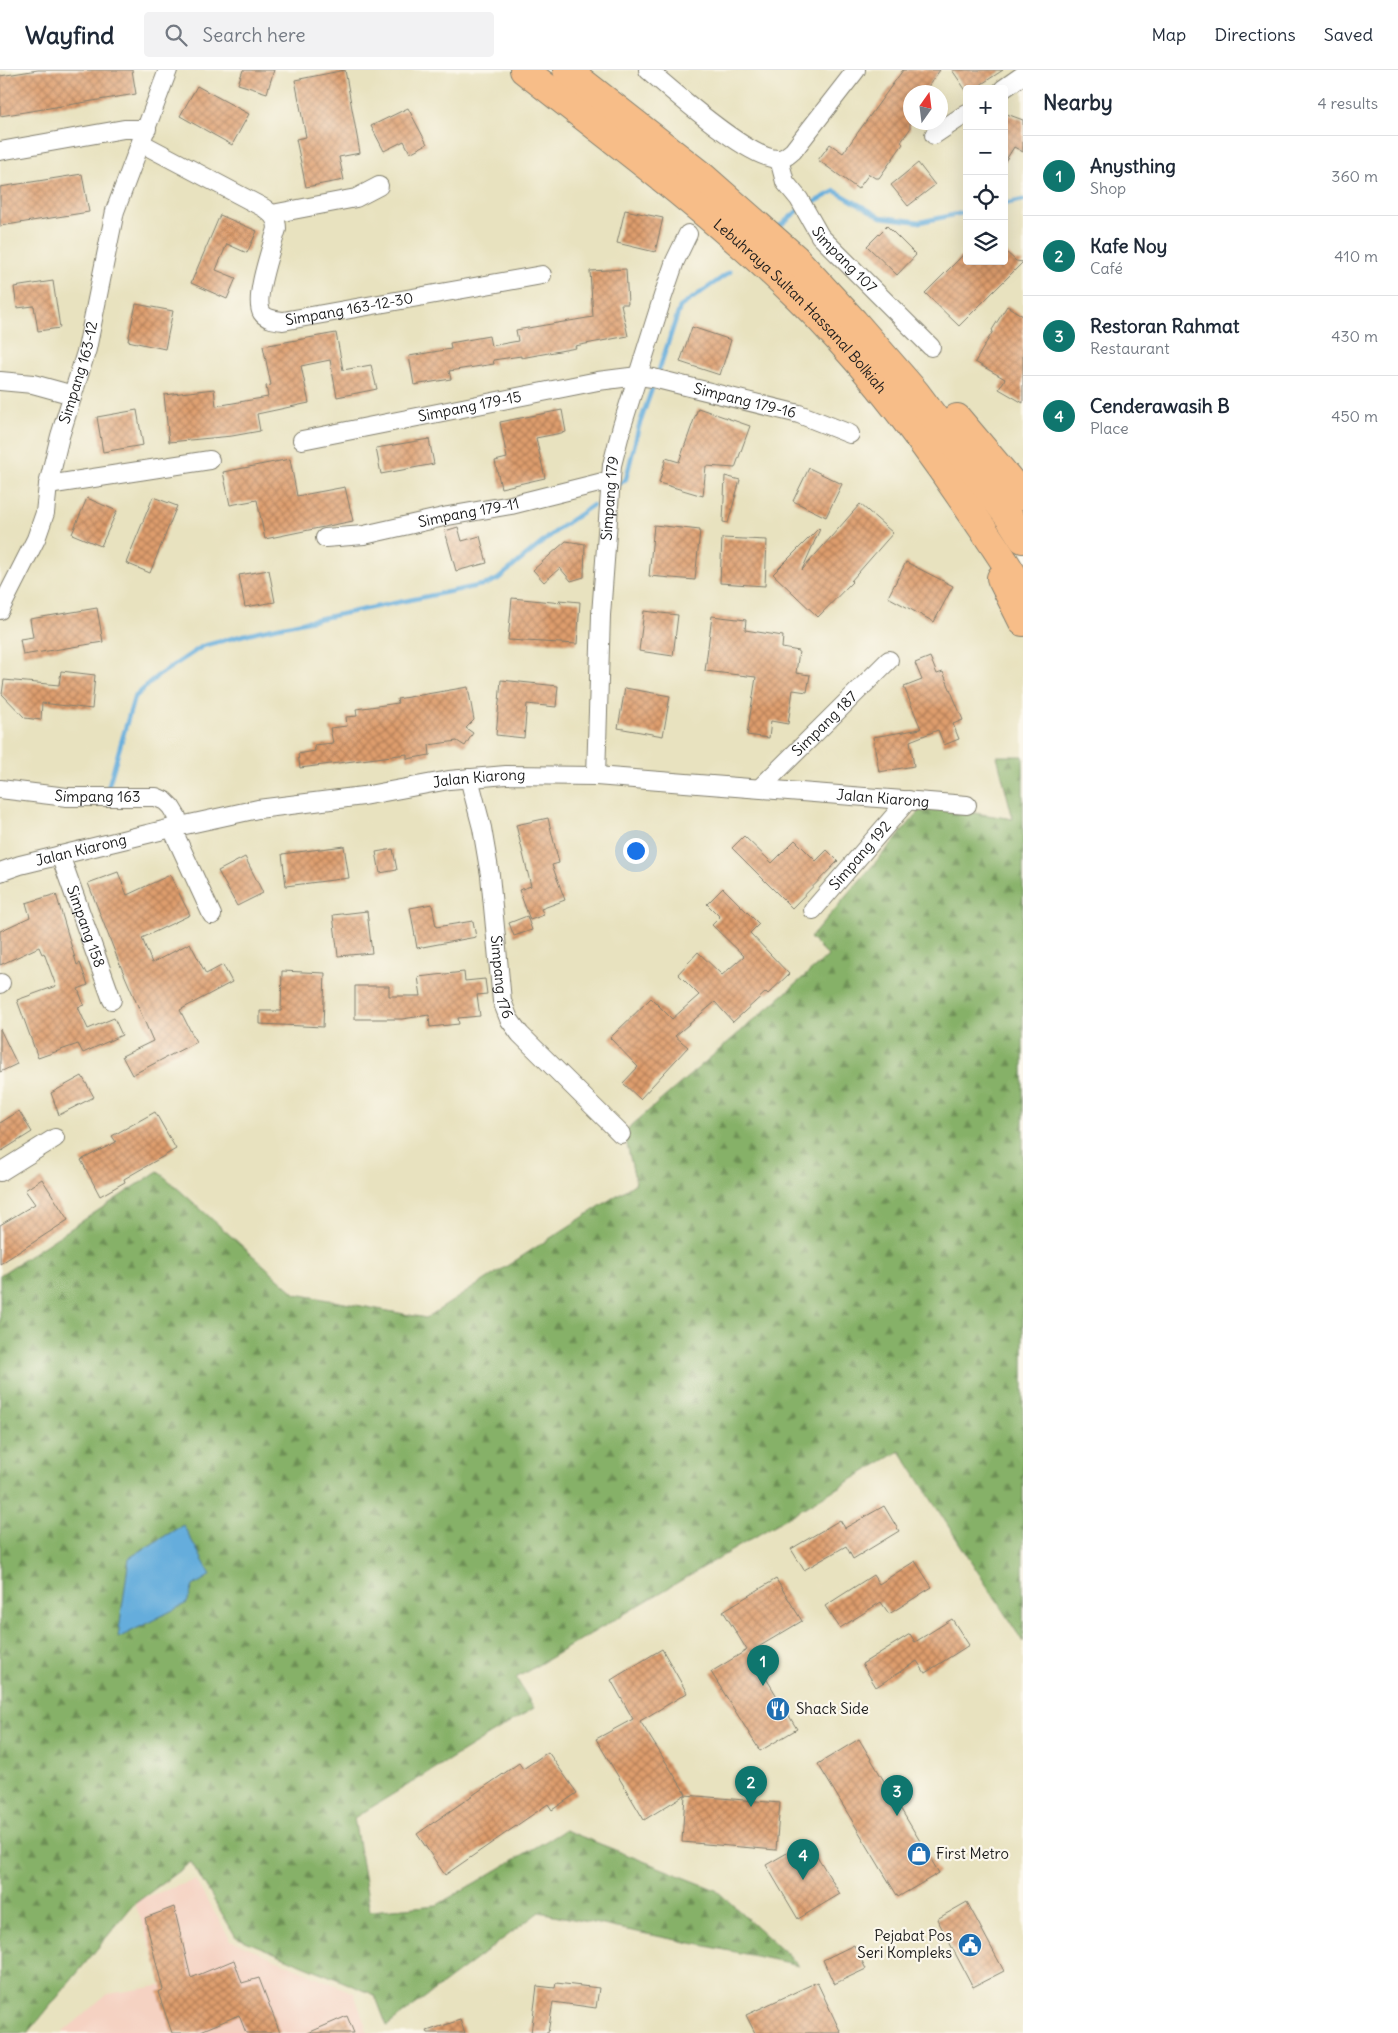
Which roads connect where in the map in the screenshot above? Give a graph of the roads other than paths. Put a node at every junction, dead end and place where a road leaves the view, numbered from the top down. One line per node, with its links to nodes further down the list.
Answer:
1 (168, 70): 10 (street, Simpang 163-12)
2 (524, 70): 25 (highway, Lebuhraya Sultan Hassanal Bolkiah)
3 (567, 70): 17 (highway, Lebuhraya Sultan Hassanal Bolkiah)
4 (648, 70): 12 (street)
5 (856, 70): 12 (street)
6 (1023, 75): 7 (street)
7 (1008, 86)
8 (963, 116): 9 (street)
9 (934, 135)
10 (144, 136): 11 (street); 14 (street); 21 (street, Simpang 163-12)
11 (0, 151)
12 (779, 159): 18 (street, Simpang 107)
13 (379, 186): 14 (street)
14 (272, 214): 16 (street, Simpang 163-12-30)
15 (688, 234): 19 (street, Simpang 179)
16 (542, 275)
17 (854, 322): 28 (highway); 30 (highway, Lebuhraya Sultan Hassanal Bolkiah)
18 (931, 347)
19 (638, 376): 22 (street, Simpang 179-16); 23 (street, Simpang 179-15); 26 (street, Simpang 179)
20 (0, 381): 21 (street)
21 (73, 395): 27 (street, Simpang 163-12)
22 (850, 434)
23 (302, 440)
24 (210, 460): 27 (street)
25 (942, 470): 31 (highway, Lebuhraya Sultan Hassanal Bolkiah); 33 (highway)
26 (610, 480): 29 (street, Simpang 179-11); 35 (street, Simpang 179)
27 (48, 485): 32 (street, Simpang 163-12)
28 (1023, 496)
29 (324, 538)
30 (1023, 539)
31 (1023, 592)
32 (0, 610)
33 (1023, 622)
34 (889, 660): 37 (street, Simpang 187)
35 (596, 776): 36 (street, Jalan Kiarong); 37 (street, Jalan Kiarong)
36 (469, 778): 41 (street, Jalan Kiarong); 47 (street, Simpang 176)
37 (760, 788): 39 (street, Jalan Kiarong)
38 (0, 789): 41 (street, Simpang 163)
39 (908, 800): 40 (street, Jalan Kiarong); 44 (street, Simpang 192)
40 (967, 805)
41 (176, 827): 42 (street, Jalan Kiarong); 45 (street, Simpang 163)
42 (60, 855): 43 (street, Jalan Kiarong); 46 (street, Simpang 158)
43 (0, 872)
44 (813, 910)
45 (212, 915)
46 (112, 1000)
47 (621, 1134)
48 (55, 1138): 49 (street)
49 (0, 1172)

